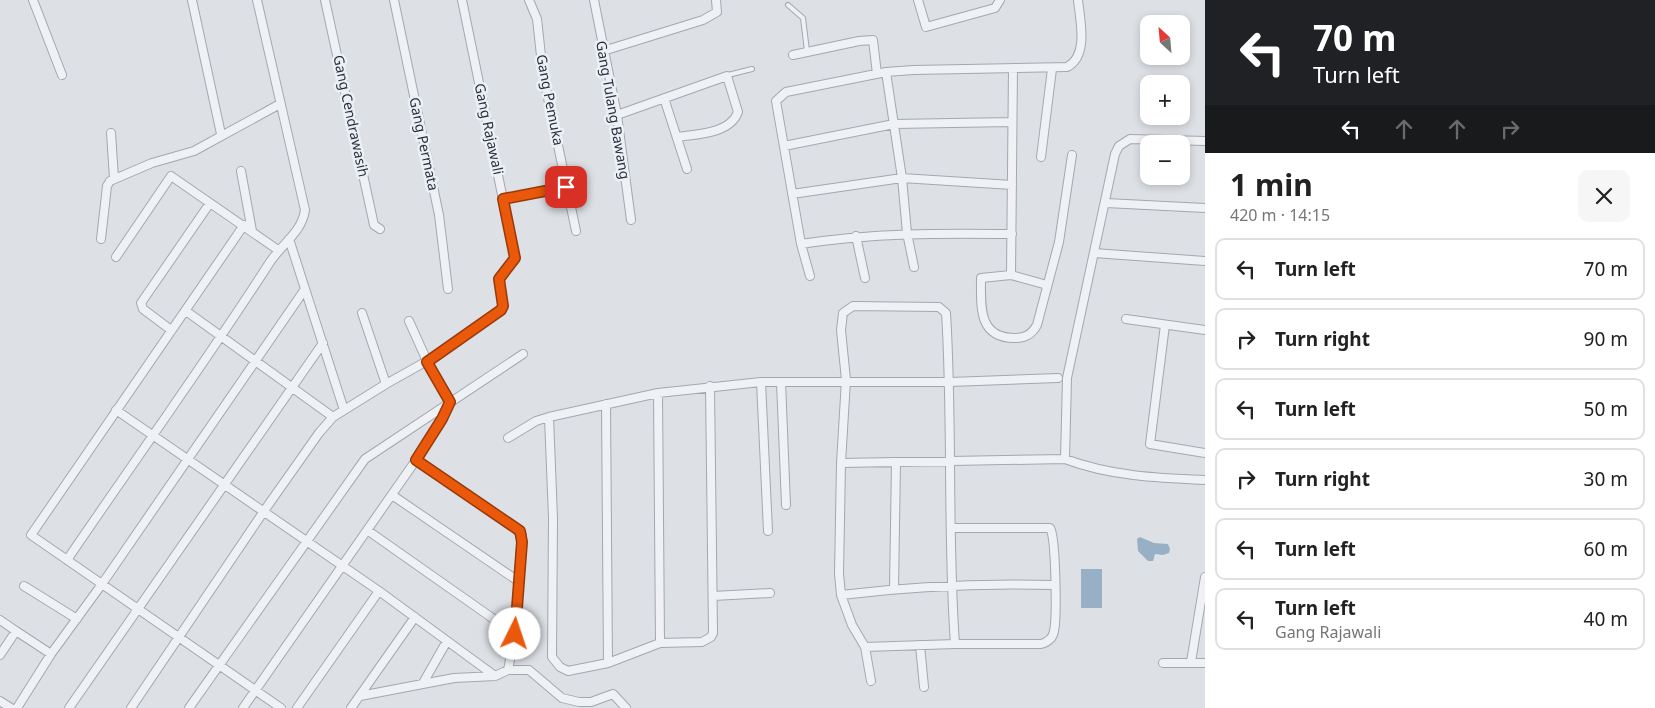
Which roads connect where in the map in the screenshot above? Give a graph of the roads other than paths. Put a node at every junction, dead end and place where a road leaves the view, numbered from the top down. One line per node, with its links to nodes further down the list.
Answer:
1 (33, 0): 22 (street)
2 (192, 0): 30 (street)
3 (257, 0): 25 (street)
4 (325, 0): 50 (street, Gang Cendrawasih)
5 (394, 0): 68 (street, Gang Permata)
6 (462, 0): 43 (street, Gang Rajawali)
7 (529, 0): 41 (street, Gang Pemuka)
8 (594, 0): 15 (street, Gang Tulang Bawang)
9 (716, 0): 15 (street)
10 (918, 0): 11 (street)
11 (1000, 0)
12 (1078, 0): 19 (street)
13 (788, 5): 14 (lane)
14 (807, 51): 16 (street); 21 (street)
15 (603, 52): 26 (street, Gang Tulang Bawang)
16 (793, 55)
17 (1013, 68): 19 (street); 20 (street); 27 (street)
18 (752, 69): 23 (lane)
19 (1052, 69): 35 (street)
20 (886, 72): 21 (street); 28 (street)
21 (877, 74): 33 (street)
22 (62, 75)
23 (727, 76): 24 (street); 31 (street)
24 (664, 98): 26 (street); 31 (street)
25 (280, 104): 30 (street); 56 (street)
26 (616, 115): 47 (street, Gang Tulang Bawang)
27 (1011, 122): 28 (street); 40 (street)
28 (894, 124): 33 (street); 39 (street)
29 (112, 133): 38 (street)
30 (221, 134): 38 (street)
31 (677, 137): 36 (street)
32 (1205, 141): 45 (street)
33 (784, 146): 42 (street)
34 (1072, 155): 66 (street)
35 (1041, 157)
36 (687, 169)
37 (240, 171): 49 (street)
38 (114, 178): 55 (street)
39 (902, 178): 40 (street); 42 (street); 52 (street)
40 (1012, 185): 53 (street)
41 (566, 187): 43 (street); 51 (street, Gang Pemuka)
42 (792, 194): 57 (street)
43 (503, 199): 80 (street, Gang Rajawali)
44 (210, 203): 48 (street); 60 (street); 74 (street)
45 (1106, 203): 46 (street); 59 (street)
46 (1205, 208)
47 (631, 220)
48 (244, 226): 49 (street); 69 (street)
49 (252, 230): 58 (street)
50 (380, 230)
51 (576, 231)
52 (906, 233): 53 (street); 54 (street); 62 (street)
53 (1012, 234): 64 (street)
54 (856, 236): 57 (street); 65 (street)
55 (101, 239)
56 (289, 239): 58 (street); 67 (street)
57 (801, 244): 63 (street)
58 (278, 250): 76 (street)
59 (1094, 253): 61 (street); 99 (street)
60 (116, 258)
61 (1205, 261)
62 (914, 267)
63 (810, 276)
64 (1011, 276): 66 (street); 66 (street)
65 (865, 278)
66 (1047, 285)
67 (305, 289): 77 (street); 79 (street)
68 (448, 289)
69 (186, 311): 74 (street); 76 (street)
70 (362, 313): 86 (street)
71 (1126, 319): 73 (street)
72 (409, 321): 80 (street)
73 (1165, 325): 75 (street); 98 (street)
74 (171, 330): 92 (street)
75 (1205, 330)
76 (222, 336): 79 (street); 96 (street)
77 (323, 343): 87 (street); 93 (street)
78 (522, 354): 90 (street)
79 (257, 360): 87 (street); 100 (street)
80 (427, 362): 86 (street); 90 (street)
81 (1058, 378): 85 (street)
82 (846, 380): 84 (street); 85 (street); 85 (street); 103 (street)
83 (761, 382): 84 (street); 88 (street); 112 (street)
84 (781, 382): 108 (street)
85 (950, 382): 102 (street)
86 (386, 384): 93 (street)
87 (293, 386): 94 (street); 106 (street)
88 (710, 386): 89 (street); 126 (street)
89 (658, 393): 91 (street); 135 (street)
90 (449, 403): 101 (street); 113 (street)
91 (606, 404): 95 (street); 142 (street)
92 (116, 410): 96 (street); 114 (street)
93 (344, 410): 94 (street)
94 (333, 417): 109 (street)
95 (549, 417): 97 (street); 142 (street)
96 (152, 434): 100 (street); 114 (street)
97 (508, 438)
98 (1205, 453)
99 (1065, 459): 102 (street); 105 (street)
100 (188, 460): 106 (street); 118 (street)
101 (416, 460): 107 (street); 117 (street)
102 (950, 462): 104 (street); 110 (street)
103 (840, 463): 104 (street); 125 (street)
104 (896, 463): 122 (street)
105 (1205, 480)
106 (224, 485): 109 (street); 127 (street)
107 (392, 495): 111 (street); 117 (street)
108 (786, 504)
109 (264, 511): 113 (street); 133 (street)
110 (952, 528): 119 (street); 121 (street)
111 (368, 530): 115 (street); 132 (street)
112 (768, 531)
113 (306, 542): 115 (street); 145 (street)
114 (67, 560): 118 (street)
115 (341, 566): 123 (street); 151 (street)
116 (1205, 577): 141 (street)
117 (518, 581): 132 (street)
118 (102, 584): 127 (street); 129 (street)
119 (1055, 585): 121 (street); 136 (street)
120 (24, 586): 129 (street)
121 (951, 586): 122 (street); 136 (street)
122 (894, 588): 125 (street)
123 (379, 591): 128 (street); 161 (street)
124 (770, 593): 126 (street)
125 (841, 595): 138 (street)
126 (713, 596): 135 (street)
127 (137, 608): 133 (street); 157 (street)
128 (415, 617): 134 (street); 152 (street)
129 (77, 619): 139 (street)
130 (0, 620): 131 (street)
131 (16, 630): 139 (street); 140 (street)
132 (515, 634): 146 (street)
133 (178, 637): 145 (street); 154 (street)
134 (448, 641): 147 (street); 149 (street)
135 (660, 644): 142 (street)
136 (955, 644): 137 (street)
137 (920, 645): 138 (street); 150 (street)
138 (865, 648): 148 (street)
139 (52, 654): 156 (street)
140 (0, 655)
141 (1191, 662): 143 (street); 144 (street)
142 (608, 663)
143 (1163, 663)
144 (1205, 663)
145 (220, 665): 151 (street); 158 (street)
146 (508, 670): 147 (street); 163 (street)
147 (494, 676): 149 (street)
148 (871, 680)
149 (423, 683): 152 (street)
150 (924, 687)
151 (255, 690): 159 (street); 160 (street)
152 (360, 696): 162 (street)
153 (0, 701): 155 (street)
154 (132, 707)
155 (11, 708)
156 (17, 708)
157 (69, 708)
158 (189, 708)
159 (243, 708)
160 (281, 708)
161 (297, 708)
162 (351, 708)
163 (626, 708)

